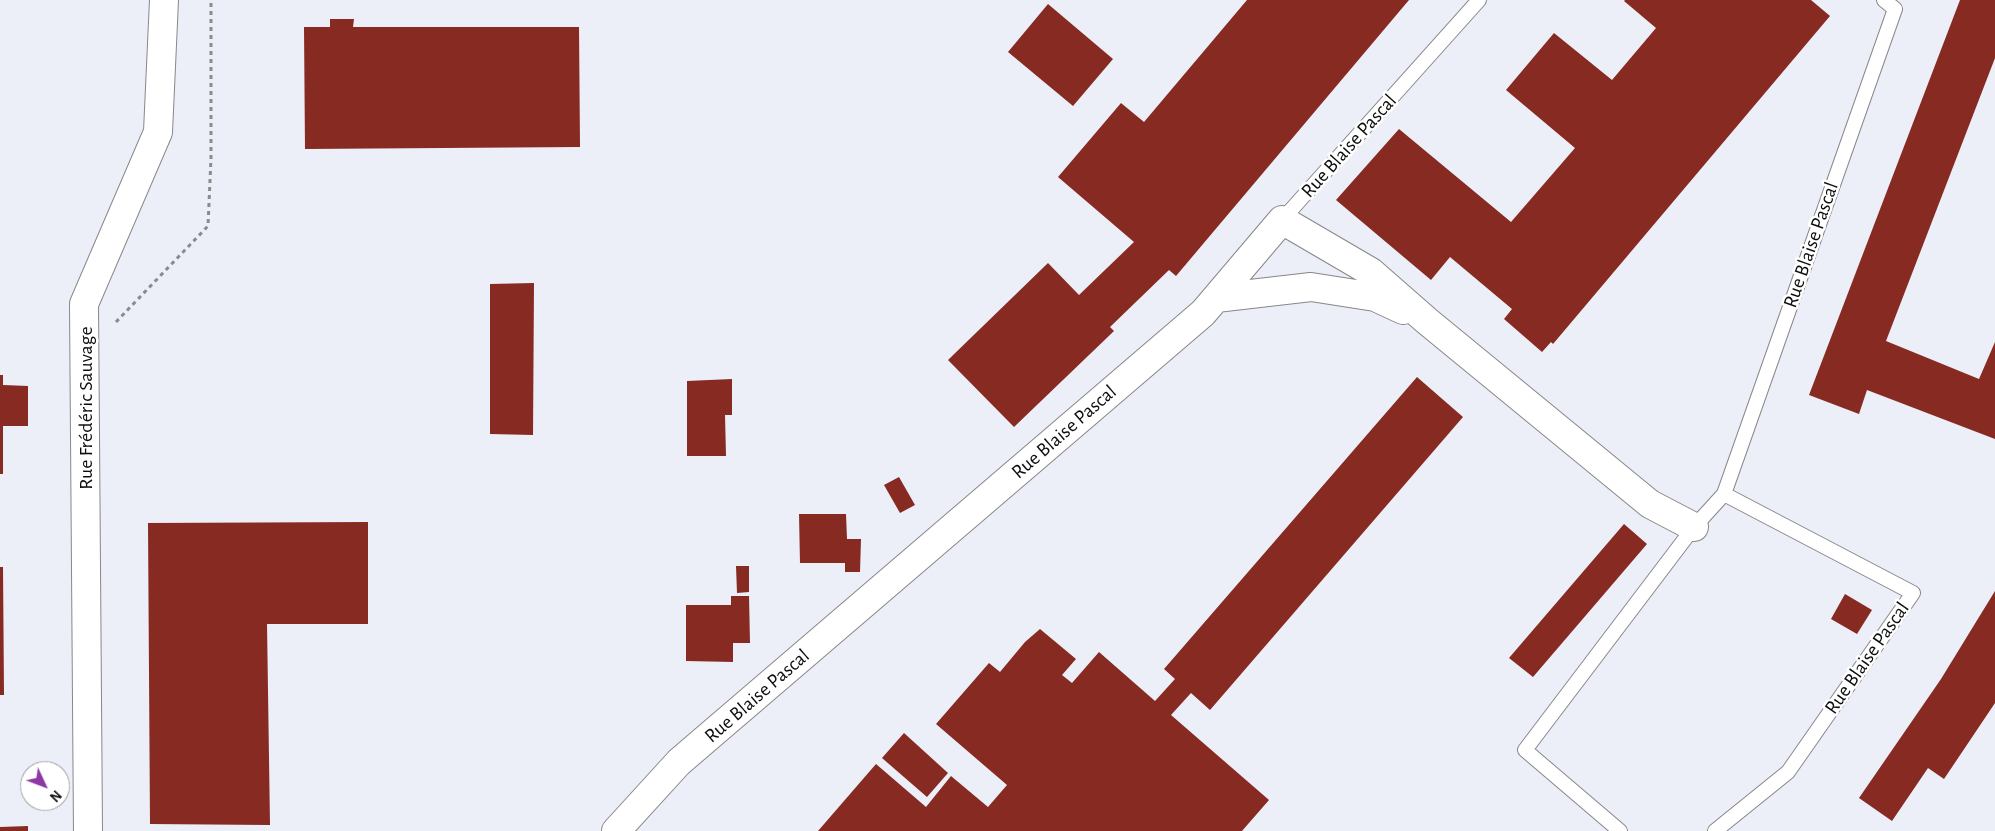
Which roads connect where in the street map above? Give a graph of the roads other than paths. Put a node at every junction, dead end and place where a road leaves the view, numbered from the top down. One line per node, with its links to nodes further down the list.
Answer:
1 (164, 0): 9 (street, Rue Frédéric Sauvage)
2 (1479, 0): 4 (lane, Rue Blaise Pascal)
3 (1884, 0): 7 (lane, Rue Blaise Pascal)
4 (1282, 220): 5 (street, Rue Blaise Pascal); 6 (street)
5 (1216, 298): 6 (street); 10 (street, Rue Blaise Pascal)
6 (1427, 321): 8 (street)
7 (1724, 494): 8 (lane, Rue Blaise Pascal); 12 (lane, Rue Blaise Pascal)
8 (1694, 527): 11 (lane, Rue Blaise Pascal)
9 (88, 831)
10 (616, 831)
11 (1620, 831)
12 (1715, 831)

